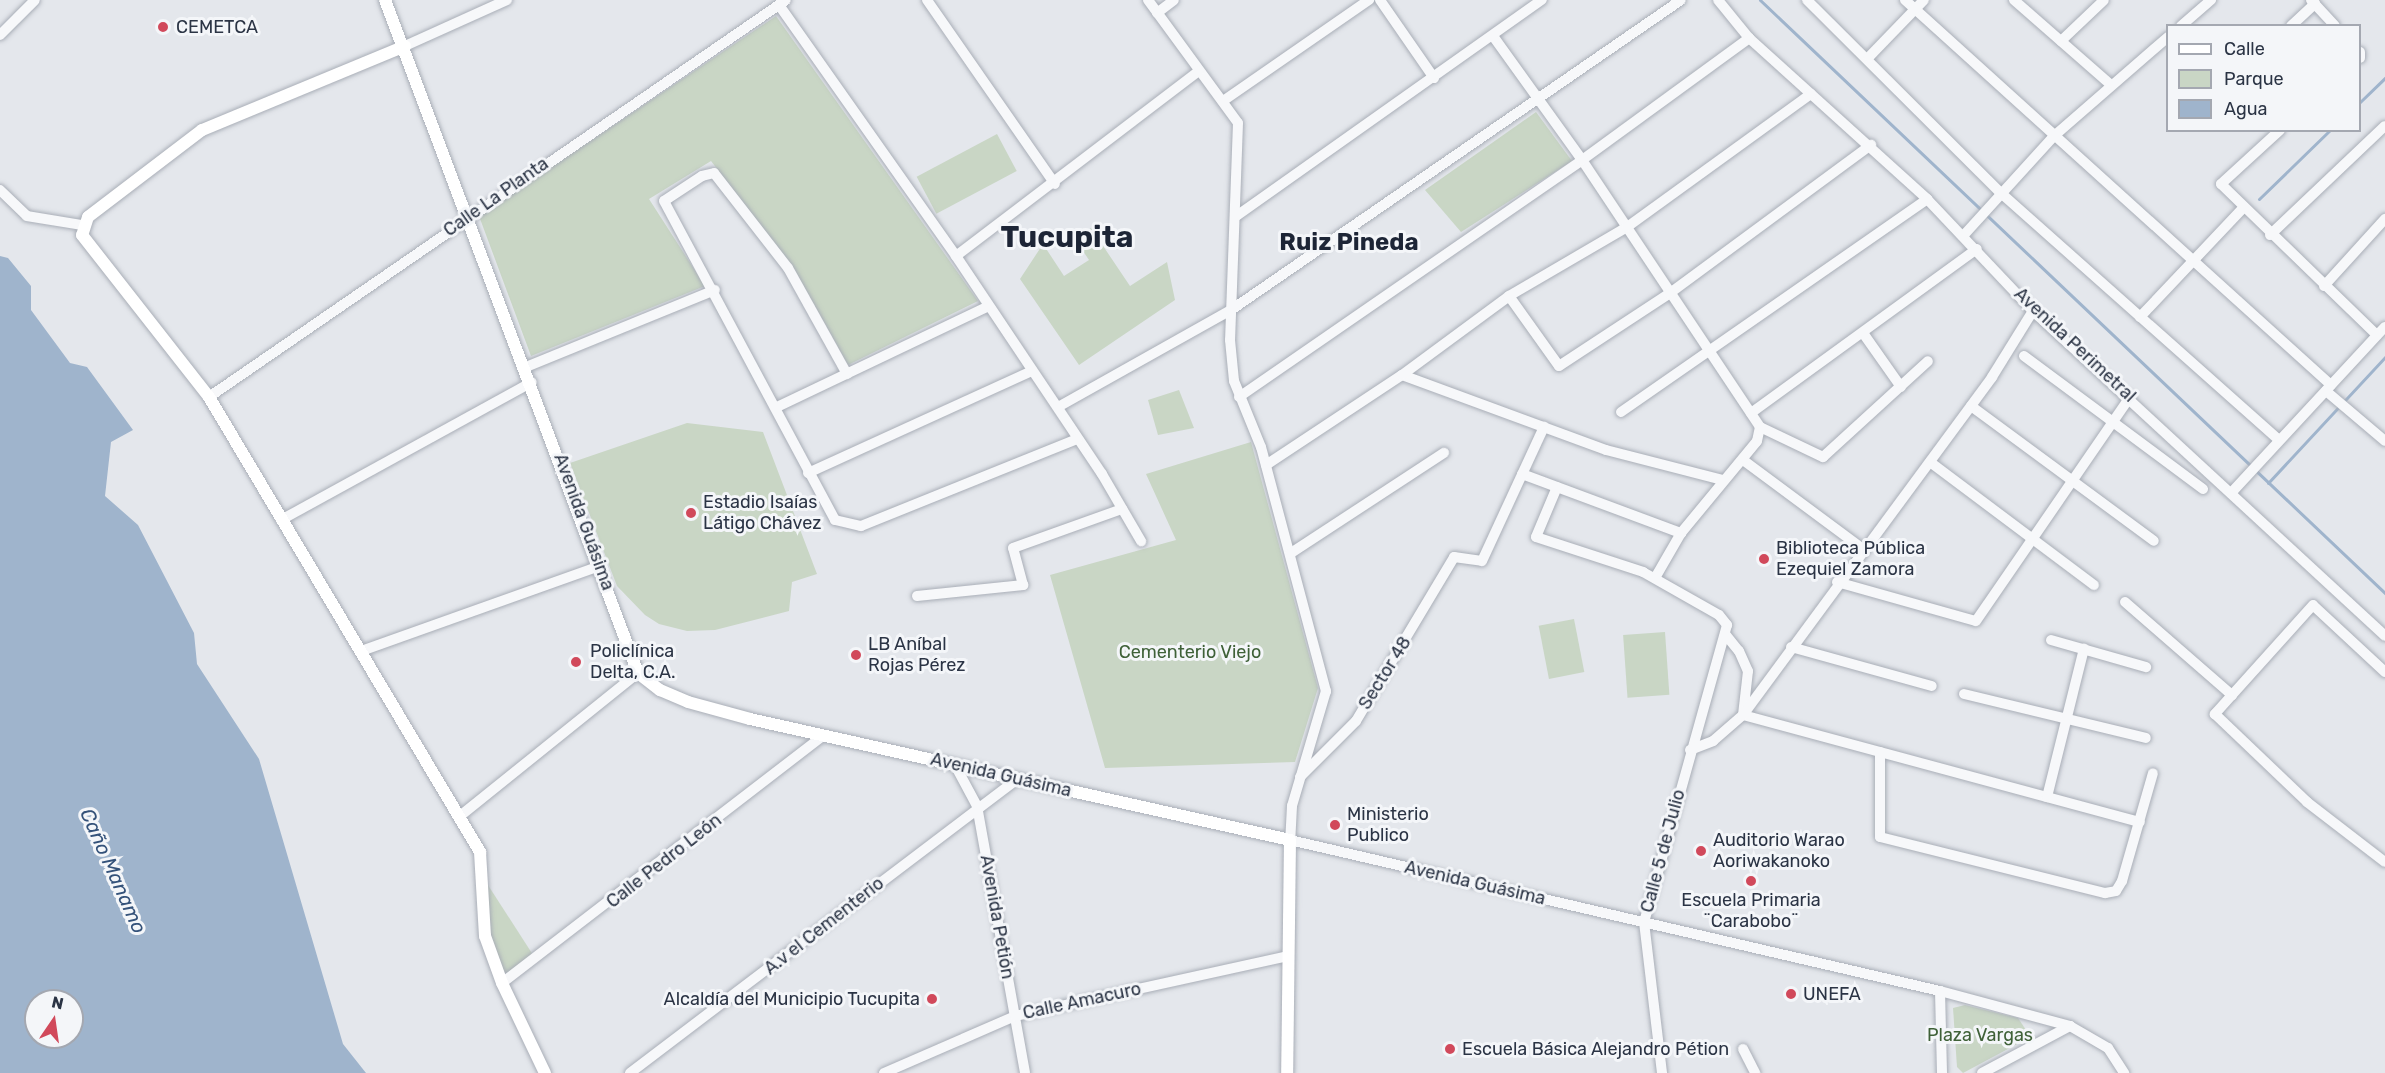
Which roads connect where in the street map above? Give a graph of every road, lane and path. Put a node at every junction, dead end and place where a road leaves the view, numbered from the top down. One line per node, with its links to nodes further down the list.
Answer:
1 (35, 0): 25 (street)
2 (385, 0): 30 (main road, Avenida Guásima)
3 (507, 0): 30 (street)
4 (927, 0): 43 (street)
5 (1148, 0): 21 (street)
6 (1174, 0): 21 (street)
7 (1369, 0): 36 (street)
8 (1380, 0): 33 (street)
9 (1542, 0): 26 (street)
10 (1681, 0): 37 (street)
11 (1718, 0): 27 (street, Avenida Perimetral)
12 (1807, 0): 31 (street)
13 (1905, 0): 20 (street)
14 (1924, 0): 20 (street)
15 (2014, 0): 29 (street)
16 (2104, 0): 29 (street)
17 (2211, 0): 22 (street)
18 (782, 2): 48 (street, Calle La Planta); 56 (street)
19 (2313, 2): 23 (street); 24 (street)
20 (1915, 10): 31 (street); 40 (street)
21 (1157, 13): 32 (street)
22 (2183, 24)
23 (2293, 24)
24 (2333, 24)
25 (0, 35)
26 (1493, 36): 33 (street); 37 (street)
27 (1749, 38): 35 (street, Avenida Perimetral); 42 (street)
28 (2166, 39): 34 (street)
29 (2061, 41): 34 (street)
30 (405, 46): 48 (main road, Avenida Guásima); 51 (main road)
31 (1869, 57): 45 (street)
32 (1199, 71): 36 (street); 43 (street)
33 (1434, 78): 49 (street)
34 (2111, 85): 40 (street)
35 (1811, 94): 41 (street, Avenida Perimetral); 52 (street)
36 (1223, 101): 49 (street)
37 (1537, 101): 42 (street); 63 (street)
38 (2385, 126): 53 (street)
39 (2278, 132): 47 (street)
40 (2054, 136): 45 (street); 57 (street)
41 (1871, 145): 46 (street, Avenida Perimetral); 60 (street)
42 (1582, 160): 52 (street); 79 (street)
43 (1055, 184): 56 (street)
44 (0, 190): 51 (street)
45 (1999, 198): 54 (street); 65 (street)
46 (1927, 199): 54 (street, Avenida Perimetral); 68 (street)
47 (2243, 208): 53 (street); 57 (street)
48 (469, 216): 71 (main road, Avenida Guásima); 78 (street, Calle La Planta)
49 (1235, 217): 63 (street)
50 (2385, 219): 58 (street)
51 (82, 225): 78 (main road)
52 (1627, 227): 60 (street); 61 (street)
53 (2270, 235): 58 (street)
54 (1964, 236): 55 (street, Avenida Perimetral)
55 (1977, 249): 64 (street, Avenida Perimetral); 67 (street)
56 (956, 256): 62 (street)
57 (2191, 262): 65 (street); 77 (street)
58 (2324, 286): 66 (street)
59 (715, 290): 71 (street); 73 (street); 82 (street)
60 (1670, 293): 61 (street); 68 (street)
61 (1509, 296): 74 (street)
62 (987, 306): 72 (street); 73 (street)
63 (1232, 310): 79 (street); 83 (street)
64 (2033, 311): 80 (street, Avenida Perimetral); 81 (street)
65 (2140, 317): 90 (street)
66 (2381, 331): 77 (street)
67 (1863, 333): 76 (street); 85 (street)
68 (1709, 350): 84 (street); 85 (street)
69 (2024, 356): 86 (street)
70 (1928, 361): 76 (street)
71 (526, 367): 75 (main road, Avenida Guásima)
72 (1032, 371): 83 (street); 96 (street)
73 (847, 374): 82 (street)
74 (1402, 375): 87 (street); 95 (street)
75 (532, 382): 104 (street); 111 (main road, Avenida Guásima)
76 (1901, 387): 88 (street)
77 (2329, 390): 90 (street); 91 (street)
78 (209, 397): 104 (main road)
79 (1239, 397): 95 (street)
80 (2130, 397): 86 (street); 102 (street, Avenida Perimetral)
81 (1971, 406): 94 (street); 99 (street)
82 (777, 407): 96 (street)
83 (1058, 408): 89 (street)
84 (1621, 412)
85 (1751, 413): 88 (street)
86 (2114, 422): 99 (street); 101 (street)
87 (1544, 427): 97 (street); 98 (street)
88 (1760, 427): 93 (street)
89 (1077, 439): 96 (street); 103 (street)
90 (2279, 440): 102 (street)
91 (2385, 441)
92 (1444, 453): 110 (street)
93 (1743, 460): 98 (street); 109 (street)
94 (1930, 462): 106 (street); 109 (street)
95 (1266, 465): 110 (street)
96 (808, 473)
97 (1522, 474): 100 (street); 137 (street, Sector 48)
98 (1723, 480): 105 (street)
99 (2074, 482): 106 (street); 108 (street)
100 (1557, 487): 105 (street); 112 (street)
101 (2203, 489)
102 (2232, 492): 118 (street, Avenida Perimetral)
103 (1122, 509): 107 (street); 115 (street)
104 (281, 520): 122 (main road)
105 (1681, 532): 112 (street)
106 (2033, 539): 113 (street); 114 (street)
107 (1141, 541)
108 (2154, 541)
109 (1863, 549): 113 (street)
110 (1291, 553): 137 (street)
111 (600, 566): 122 (street); 125 (main road, Avenida Guásima)
112 (1655, 578): 117 (street)
113 (1838, 582): 120 (street)
114 (2094, 585)
115 (917, 596)
116 (2125, 602): 128 (street)
117 (1725, 634): 129 (street); 133 (street, Calle 5 de Julio)
118 (2385, 636)
119 (2051, 639): 121 (street)
120 (1791, 647): 126 (street); 129 (street)
121 (2084, 649): 123 (street); 130 (street)
122 (361, 651): 141 (main road)
123 (2146, 667)
124 (2385, 672): 128 (street)
125 (638, 673): 131 (main road, Avenida Guásima); 141 (street)
126 (1932, 687)
127 (1964, 694): 130 (street)
128 (2232, 695): 144 (street)
129 (1743, 715): 133 (street); 134 (street)
130 (2067, 718): 132 (street); 139 (street)
131 (823, 736): 135 (main road, Avenida Guásima); 147 (street, Calle Pedro León)
132 (2146, 738)
133 (1690, 750): 145 (street, Calle 5 de Julio)
134 (1880, 752): 139 (street); 142 (street)
135 (955, 765): 138 (main road, Avenida Guásima); 140 (street, Avenida Petión)
136 (2153, 773): 142 (street)
137 (1300, 777): 143 (street)
138 (1017, 779): 140 (street, A.v el Cementerio); 143 (main road, Avenida Guásima)
139 (2047, 797): 142 (street)
140 (977, 806): 149 (street, Avenida Petión); 153 (street, A.v el Cementerio)
141 (460, 816): 147 (main road)
142 (2140, 822)
143 (1290, 840): 145 (street, Avenida Guásima); 146 (main road)
144 (2385, 862)
145 (1644, 922): 148 (street, Avenida Guásima); 157 (street, Calle 5 de Julio)
146 (1288, 956): 149 (street, Calle Amacuro); 156 (main road)
147 (502, 983): 152 (main road)
148 (1940, 991): 150 (street, Avenida Guásima); 159 (street)
149 (1015, 1016): 154 (street, Calle Amacuro); 155 (street, Avenida Petión)
150 (2070, 1026): 160 (street); 161 (street, Avenida Guásima)
151 (1743, 1049): 158 (street)
152 (545, 1073)
153 (630, 1073)
154 (884, 1073)
155 (1026, 1073)
156 (1287, 1073)
157 (1662, 1073)
158 (1755, 1073)
159 (1942, 1073)
160 (1982, 1073)
161 (2124, 1073)

